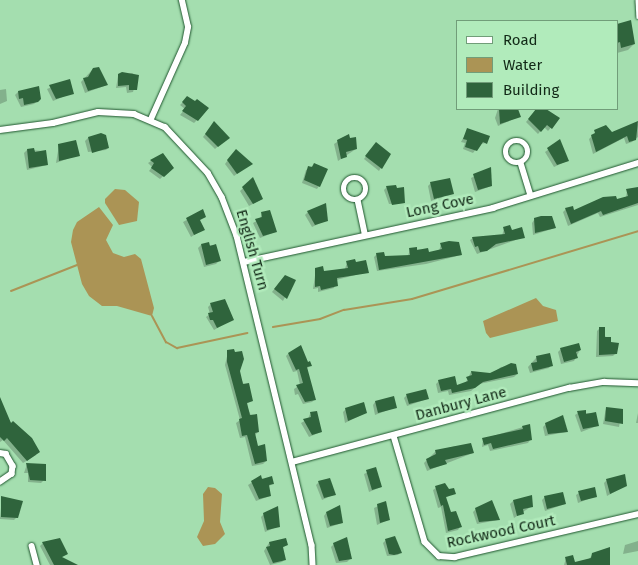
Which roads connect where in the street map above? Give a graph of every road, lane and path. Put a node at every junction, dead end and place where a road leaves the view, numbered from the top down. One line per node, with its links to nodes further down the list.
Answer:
1 (182, 0): 4 (street)
2 (637, 0): 3 (lane)
3 (638, 17)
4 (151, 119): 5 (street, English Turn); 11 (street, English Turn)
5 (0, 130)
6 (521, 163): 6 (street); 8 (street)
7 (638, 163): 8 (street, Long Cove)
8 (531, 196): 10 (street, Long Cove)
9 (358, 200): 9 (street); 10 (street)
10 (365, 234): 11 (street, Long Cove)
11 (244, 262): 15 (street, English Turn)
12 (638, 383): 13 (street, Danbury Lane)
13 (394, 436): 15 (street, Danbury Lane); 17 (street, Rockwood Court)
14 (0, 453): 16 (street)
15 (292, 462): 20 (street, English Turn)
16 (0, 482)
17 (638, 514)
18 (32, 546): 19 (street)
19 (37, 565)
20 (313, 565)

